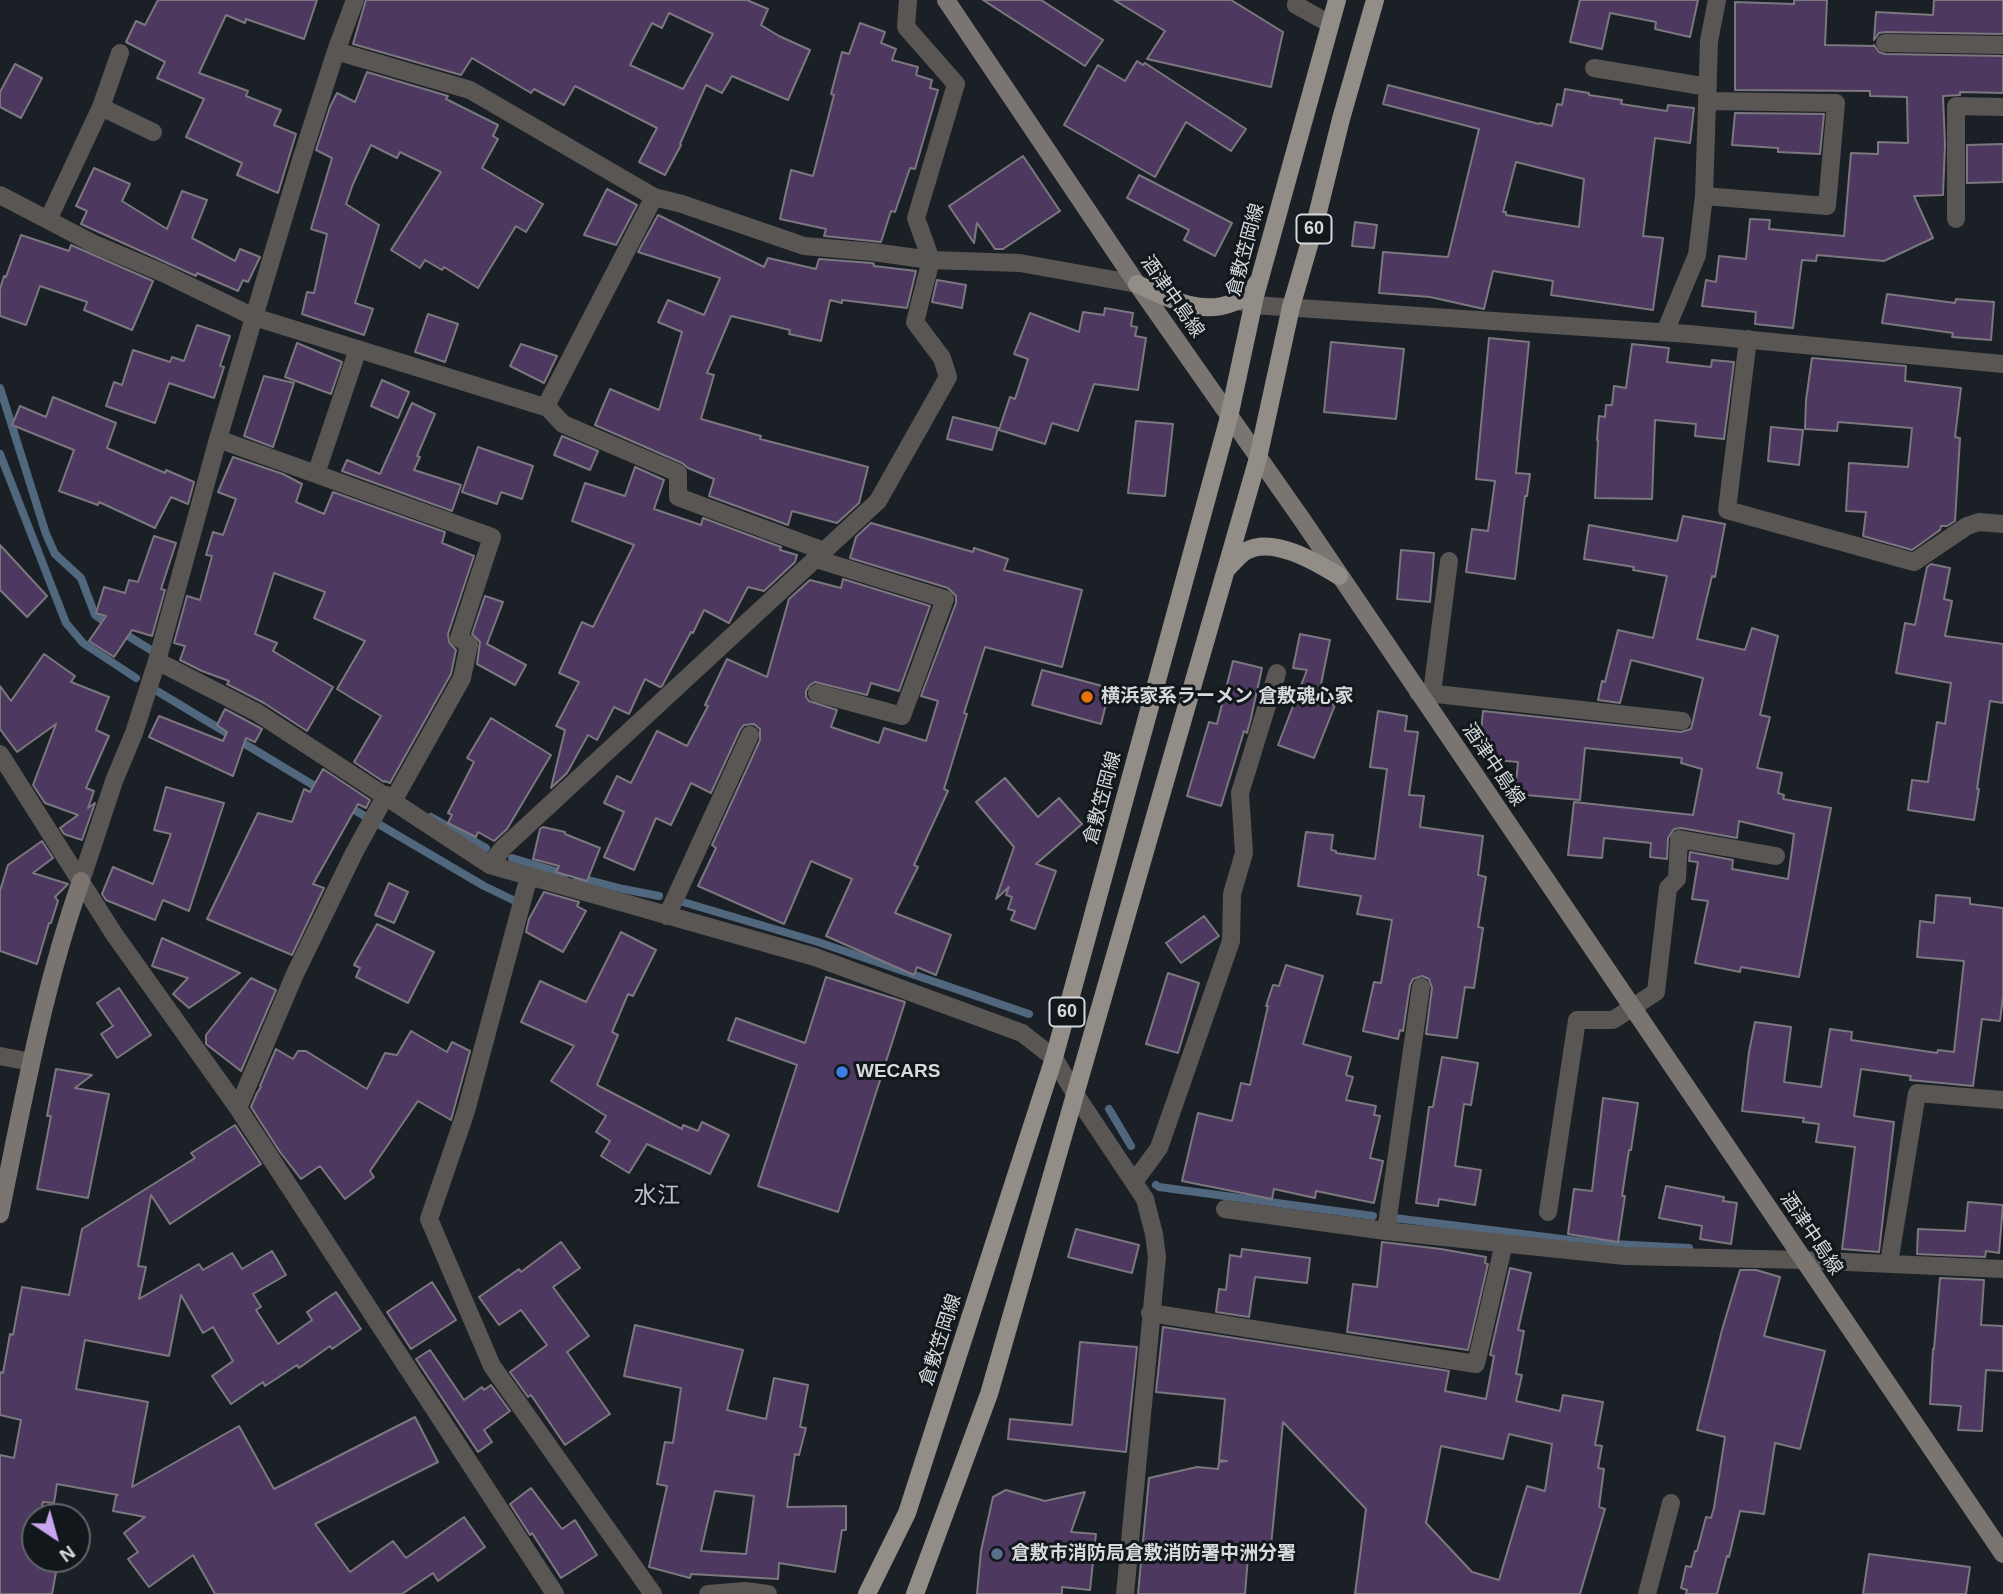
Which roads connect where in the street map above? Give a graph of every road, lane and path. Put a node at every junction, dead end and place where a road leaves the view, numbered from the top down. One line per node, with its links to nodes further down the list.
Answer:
1 (355, 0): 11 (street)
2 (908, 0): 23 (street)
3 (946, 0): 24 (main road, 酒津中島線)
4 (1297, 0): 8 (street)
5 (1337, 0): 8 (main road, 倉敷笠岡線 / 60)
6 (1375, 0): 26 (main road, 60)
7 (1717, 0): 14 (street)
8 (1330, 24): 25 (main road, 倉敷笠岡線 / 60)
9 (1885, 43): 10 (street)
10 (2003, 46)
11 (336, 51): 20 (street); 27 (street)
12 (120, 53): 15 (street)
13 (1594, 68): 14 (street)
14 (1708, 94): 19 (street); 19 (street)
15 (101, 107): 17 (street); 22 (street)
16 (2003, 107): 21 (street)
17 (153, 132)
18 (0, 195): 22 (street)
19 (1704, 196): 28 (street)
20 (654, 197): 23 (street); 32 (street)
21 (1956, 219)
22 (48, 220): 27 (street)
23 (931, 260): 24 (street); 38 (street)
24 (1137, 284): 25 (main road); 33 (main road, 酒津中島線)
25 (1245, 303): 26 (street); 33 (main road, 倉敷笠岡線 / 60)
26 (1291, 307): 28 (street); 35 (main road, 60)
27 (254, 317): 30 (street); 34 (street)
28 (1665, 332): 29 (street)
29 (1748, 339): 31 (street); 37 (street)
30 (358, 349): 32 (street); 36 (street)
31 (2003, 364)
32 (548, 408): 38 (street)
33 (1229, 417): 35 (main road, 酒津中島線); 58 (main road, 倉敷笠岡線 / 60)
34 (218, 439): 36 (street); 42 (street)
35 (1258, 458): 40 (main road, 60); 41 (main road, 酒津中島線)
36 (316, 474): 49 (street)
37 (2003, 524)
38 (820, 555): 44 (street); 51 (street)
39 (1449, 561): 45 (street)
40 (1226, 570): 41 (main road); 60 (main road, 60)
41 (1339, 576): 45 (main road, 酒津中島線)
42 (157, 661): 49 (street); 53 (street)
43 (1277, 673): 63 (street)
44 (817, 693)
45 (1425, 693): 46 (street); 56 (main road, 酒津中島線)
46 (1682, 721)
47 (750, 735): 54 (street)
48 (0, 754): 53 (street)
49 (393, 796): 51 (street); 62 (street)
50 (1776, 856): 56 (street)
51 (490, 865): 52 (street)
52 (529, 876): 54 (street); 77 (street)
53 (81, 881): 59 (main road); 62 (street)
54 (667, 916): 58 (street)
55 (1421, 987): 68 (street)
56 (1633, 1009): 66 (street); 70 (main road, 酒津中島線)
57 (0, 1056): 59 (street)
58 (1054, 1058): 60 (street); 80 (main road, 倉敷笠岡線 / 60)
59 (31, 1062): 64 (main road)
60 (1075, 1094): 63 (street); 81 (main road, 60)
61 (2003, 1100): 71 (street)
62 (238, 1108): 76 (street)
63 (1134, 1182): 73 (street)
64 (2, 1195): 67 (main road)
65 (1225, 1209): 68 (street)
66 (1548, 1212)
67 (0, 1214)
68 (1386, 1231): 69 (street)
69 (1504, 1243): 70 (street); 73 (street)
70 (1803, 1260): 71 (street); 75 (main road, 酒津中島線)
71 (1889, 1264): 72 (street)
72 (2003, 1269)
73 (1150, 1312): 82 (street)
74 (1671, 1503): 83 (street)
75 (2003, 1554)
76 (555, 1594)
77 (653, 1594)
78 (708, 1594): 79 (street)
79 (768, 1594)
80 (867, 1594)
81 (915, 1594)
82 (1125, 1594)
83 (1647, 1594)

